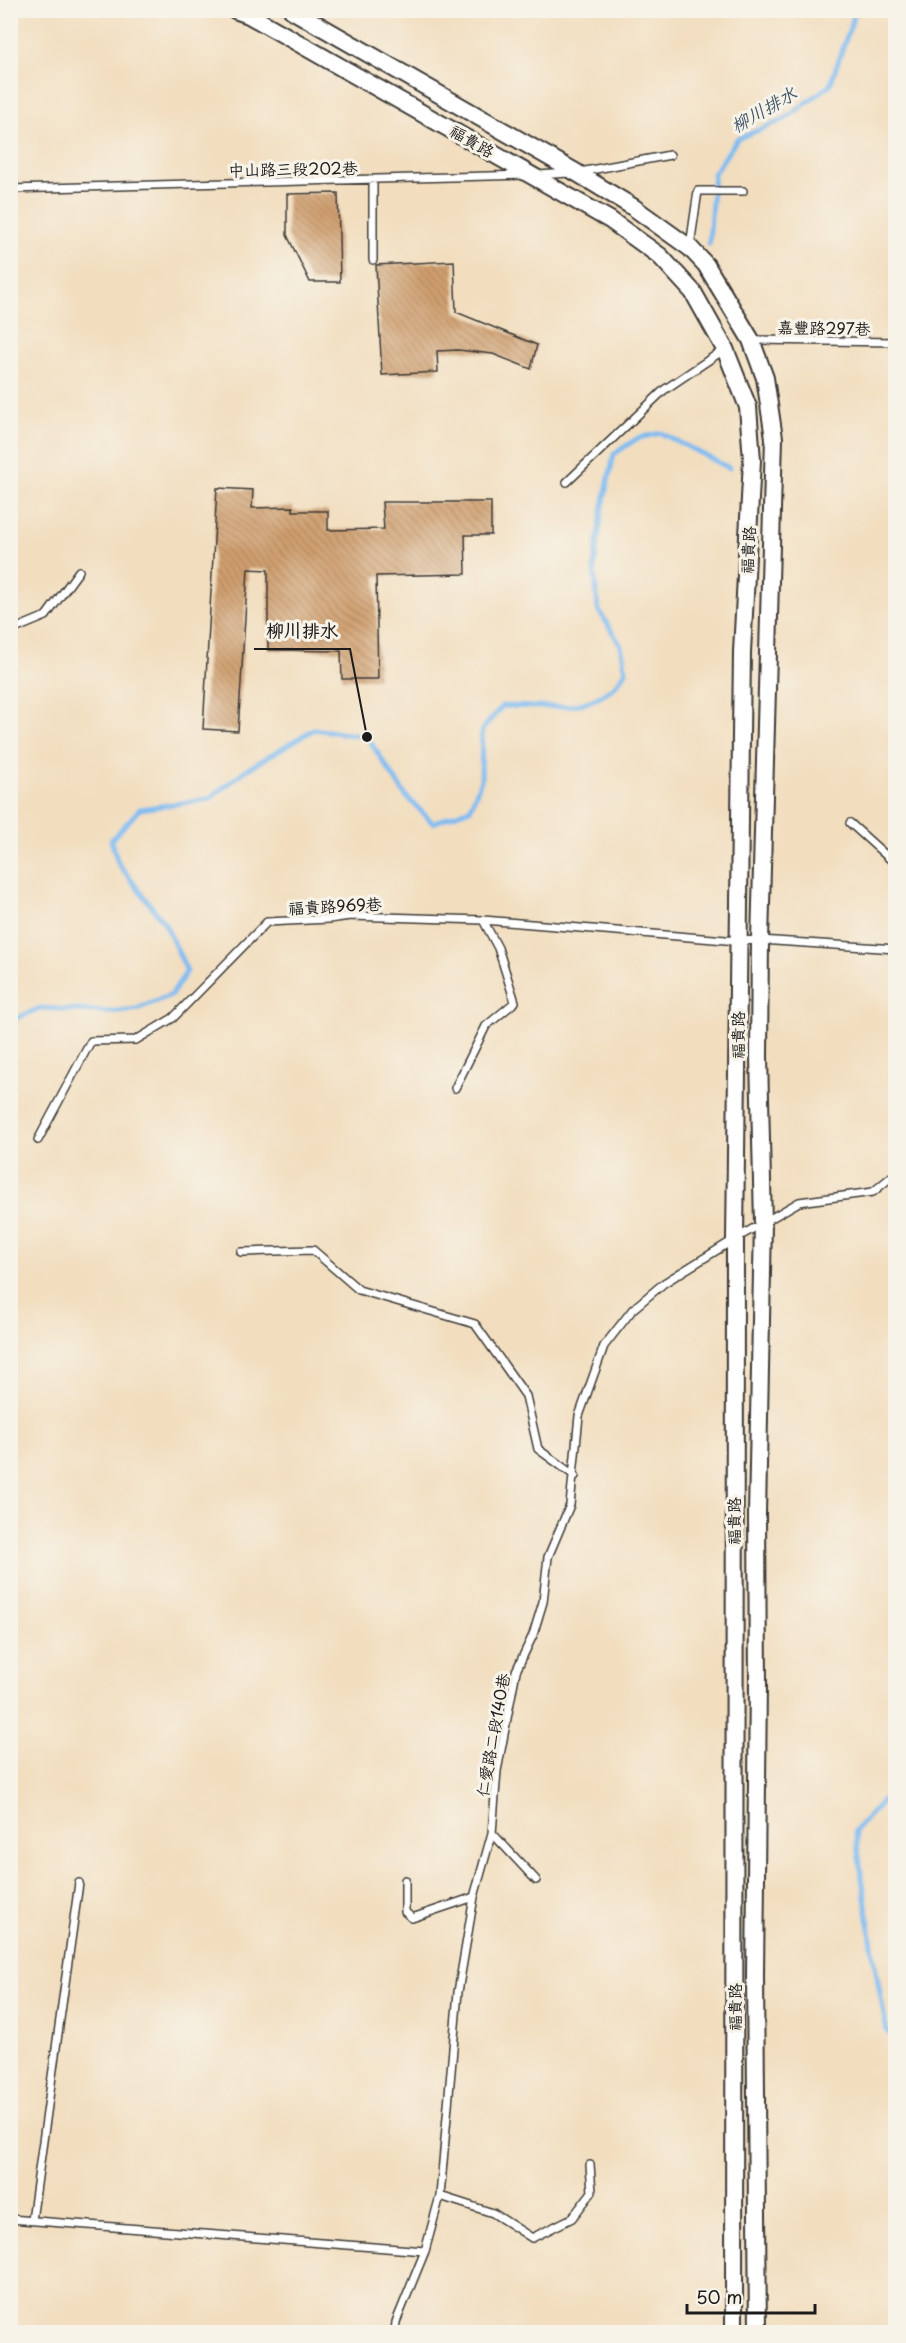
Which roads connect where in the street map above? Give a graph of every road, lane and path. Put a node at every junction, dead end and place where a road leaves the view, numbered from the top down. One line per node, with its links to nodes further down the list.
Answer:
1 (235, 10): 5 (street, 福貴路)
2 (292, 10): 4 (street, 福貴路)
3 (670, 155): 4 (lane, 中山路三段202巷)
4 (577, 173): 5 (lane, 中山路三段202巷); 9 (street, 福貴路)
5 (532, 175): 6 (lane, 中山路三段202巷); 13 (street, 福貴路)
6 (373, 180): 7 (lane, 中山路三段202巷); 10 (lane)
7 (10, 189)
8 (743, 191): 9 (lane)
9 (690, 248): 11 (street, 福貴路)
10 (373, 260)
11 (751, 340): 12 (lane, 嘉豐路297巷); 20 (street, 福貴路)
12 (896, 342)
13 (725, 349): 14 (lane); 21 (street, 福貴路)
14 (567, 482)
15 (79, 571): 16 (lane)
16 (10, 631)
17 (850, 822): 18 (lane)
18 (896, 861)
19 (483, 920): 21 (lane, 福貴路969巷); 23 (lane); 24 (lane, 福貴路969巷)
20 (760, 940): 21 (lane, 福貴路969巷); 22 (lane, 福貴路969巷); 26 (street, 福貴路)
21 (738, 941): 27 (street, 福貴路)
22 (896, 950)
23 (455, 1088)
24 (38, 1140)
25 (896, 1173): 26 (lane, 仁愛路二段140巷)
26 (763, 1223): 27 (lane, 仁愛路二段140巷); 41 (street, 福貴路)
27 (735, 1239): 29 (lane, 仁愛路二段140巷); 40 (street, 福貴路)
28 (241, 1252): 29 (lane)
29 (575, 1476): 30 (lane, 仁愛路二段140巷)
30 (492, 1833): 32 (lane); 34 (lane, 仁愛路二段140巷)
31 (405, 1880): 34 (lane)
32 (536, 1880)
33 (79, 1883): 38 (lane)
34 (474, 1897): 36 (lane, 仁愛路二段140巷)
35 (590, 2165): 36 (lane)
36 (440, 2196): 39 (lane, 仁愛路二段140巷)
37 (10, 2219): 38 (lane)
38 (32, 2220): 39 (lane)
39 (425, 2251): 42 (lane, 仁愛路二段140巷)
40 (735, 2256): 41 (street); 43 (street, 福貴路)
41 (757, 2257): 44 (street, 福貴路)
42 (395, 2332)
43 (734, 2332)
44 (758, 2332)

